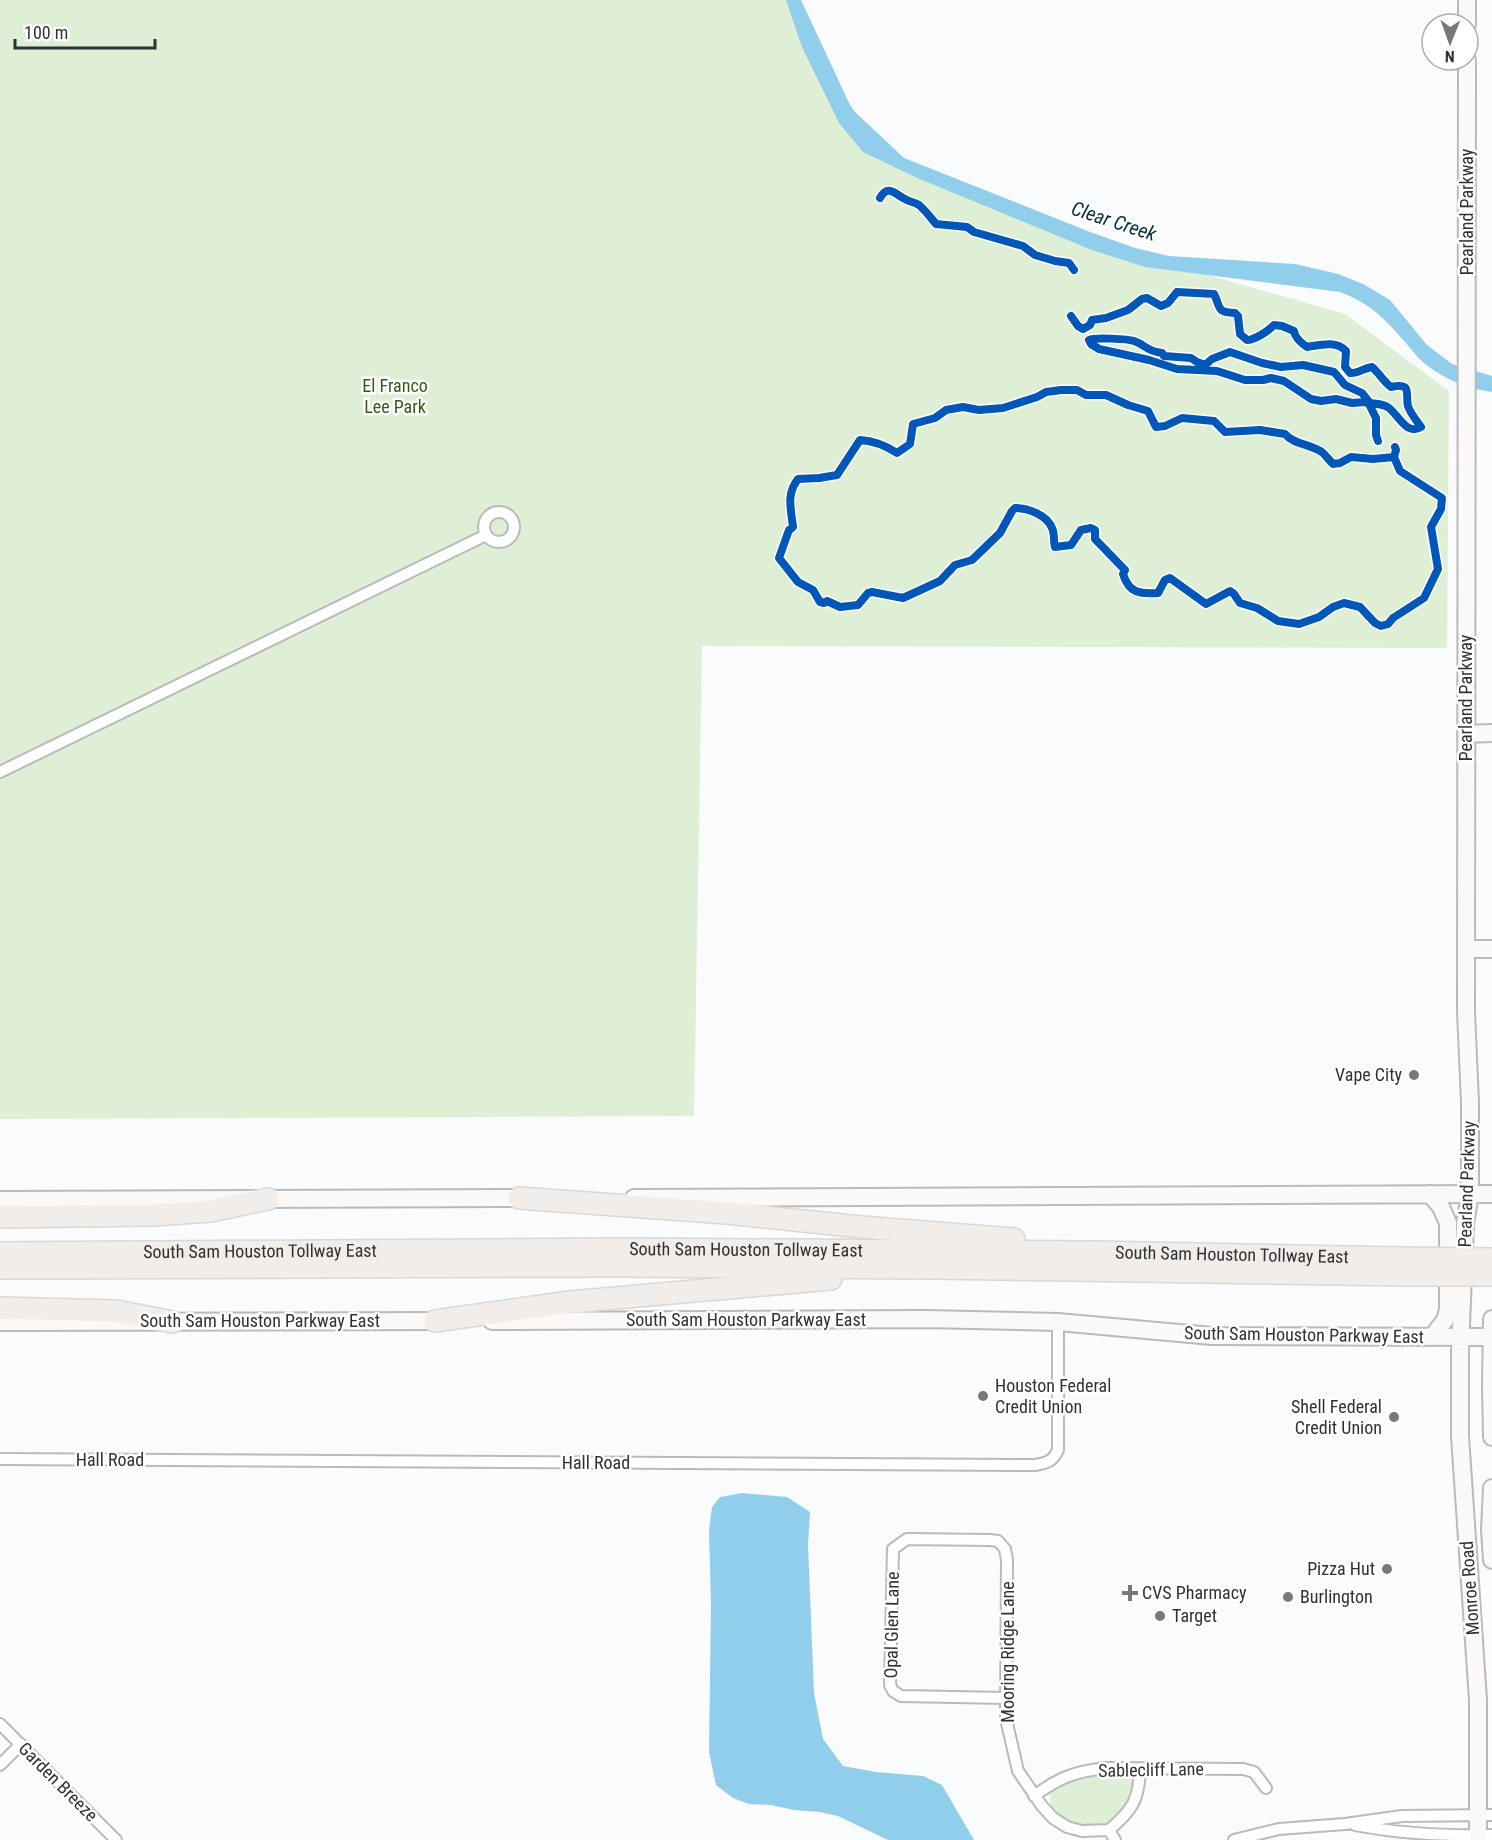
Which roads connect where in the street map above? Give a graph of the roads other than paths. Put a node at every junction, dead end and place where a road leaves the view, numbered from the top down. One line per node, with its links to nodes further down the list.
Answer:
1 (1467, 72): 4 (main road, Pearland Parkway)
2 (486, 534): 5 (street)
3 (1492, 733): 4 (main road)
4 (1466, 734): 7 (main road, Pearland Parkway)
5 (0, 772)
6 (1492, 949): 7 (main road)
7 (1466, 950): 9 (main road, Pearland Parkway)
8 (1430, 1194): 9 (main road); 11 (main road); 29 (main road)
9 (1470, 1194): 10 (main road); 28 (main road, Pearland Parkway)
10 (1492, 1194)
11 (519, 1198): 12 (main road); 15 (highway)
12 (268, 1199): 13 (main road); 14 (highway)
13 (0, 1200)
14 (0, 1216)
15 (1094, 1252): 16 (highway, South Sam Houston Tollway East); 18 (highway, South Sam Houston Tollway East)
16 (0, 1253)
17 (1492, 1259): 18 (highway, South Sam Houston Tollway East, bridge)
18 (1401, 1267): 20 (highway, South Sam Houston Tollway East); 21 (highway, South Sam Houston Tollway East, bridge)
19 (0, 1268): 20 (highway, South Sam Houston Tollway East)
20 (932, 1268): 24 (highway)
21 (1492, 1275)
22 (0, 1308): 26 (highway)
23 (1492, 1319): 30 (main road)
24 (435, 1321): 26 (main road, South Sam Houston Parkway East); 27 (main road, South Sam Houston Parkway East)
25 (0, 1322): 26 (main road, South Sam Houston Parkway East)
26 (173, 1322)
27 (1058, 1322): 29 (main road, South Sam Houston Parkway East); 32 (street, Hall Road)
28 (1462, 1336): 29 (main road, South Sam Houston Parkway East); 30 (main road, South Sam Houston Parkway East); 35 (main road, Monroe Road)
29 (1432, 1337)
30 (1492, 1337): 31 (main road)
31 (1492, 1437)
32 (0, 1459)
33 (1492, 1488): 34 (main road, Monroe Road)
34 (1490, 1530): 35 (main road); 37 (main road, Monroe Road)
35 (1466, 1532): 39 (main road, Monroe Road)
36 (893, 1549): 38 (street, Opal Glen Lane); 38 (street, Mooring Ridge Lane)
37 (1492, 1560)
38 (1006, 1698): 45 (street, Mooring Ridge Lane)
39 (1485, 1700): 46 (main road, Monroe Road)
40 (0, 1724): 41 (street, Garden Breeze)
41 (21, 1744): 42 (street); 51 (street, Garden Breeze)
42 (0, 1765)
43 (1140, 1768): 44 (street, Sablecliff Lane); 45 (street, Sablecliff Lane); 48 (street)
44 (1266, 1788)
45 (1034, 1796): 48 (street, Mooring Ridge Lane)
46 (1485, 1815): 47 (street); 50 (main road, Monroe Road)
47 (1345, 1824): 49 (street); 50 (street)
48 (1109, 1830): 52 (street)
49 (1279, 1834): 53 (street)
50 (1483, 1837)
51 (114, 1839)
52 (1115, 1840)
53 (1234, 1840)

